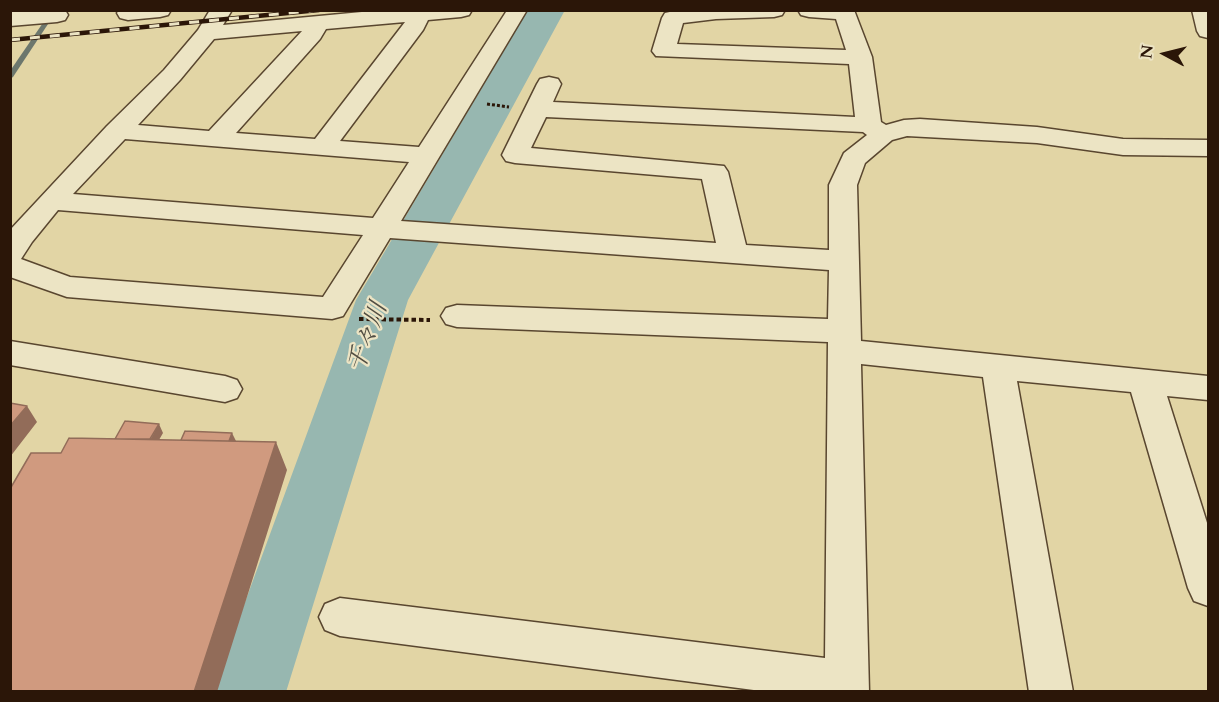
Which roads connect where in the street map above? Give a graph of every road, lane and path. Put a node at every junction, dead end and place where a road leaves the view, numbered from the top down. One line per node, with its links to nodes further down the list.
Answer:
1 (130, 10): 2 (street)
2 (160, 10)
3 (220, 10): 12 (street)
4 (461, 10): 8 (street)
5 (515, 10): 23 (street)
6 (774, 10): 13 (street)
7 (809, 10): 13 (street)
8 (419, 14): 11 (street); 21 (street)
9 (52, 16): 10 (street)
10 (10, 19)
11 (318, 24): 12 (street); 20 (street)
12 (207, 33): 19 (street)
13 (860, 57): 18 (street)
14 (549, 84): 17 (street)
15 (476, 103): 16 (path)
16 (510, 107)
17 (537, 109): 18 (street); 27 (street)
18 (876, 130): 22 (street); 28 (street)
19 (116, 131): 20 (street); 24 (street)
20 (216, 139): 21 (street)
21 (322, 147): 23 (street)
22 (1209, 148)
23 (428, 156): 25 (street)
24 (51, 201): 25 (street); 26 (street)
25 (389, 229): 27 (street); 30 (street)
26 (14, 242)
27 (733, 252): 28 (street)
28 (845, 261): 32 (street)
29 (10, 266): 30 (street)
30 (332, 308): 31 (path)
31 (457, 316): 32 (street)
32 (845, 341): 34 (street); 40 (street)
33 (10, 353): 37 (street)
34 (998, 367): 35 (street); 41 (street)
35 (1145, 382): 36 (street); 38 (street)
36 (1209, 388)
37 (225, 389)
38 (1209, 588)
39 (340, 617): 40 (street)
40 (847, 686)
41 (1051, 692)

